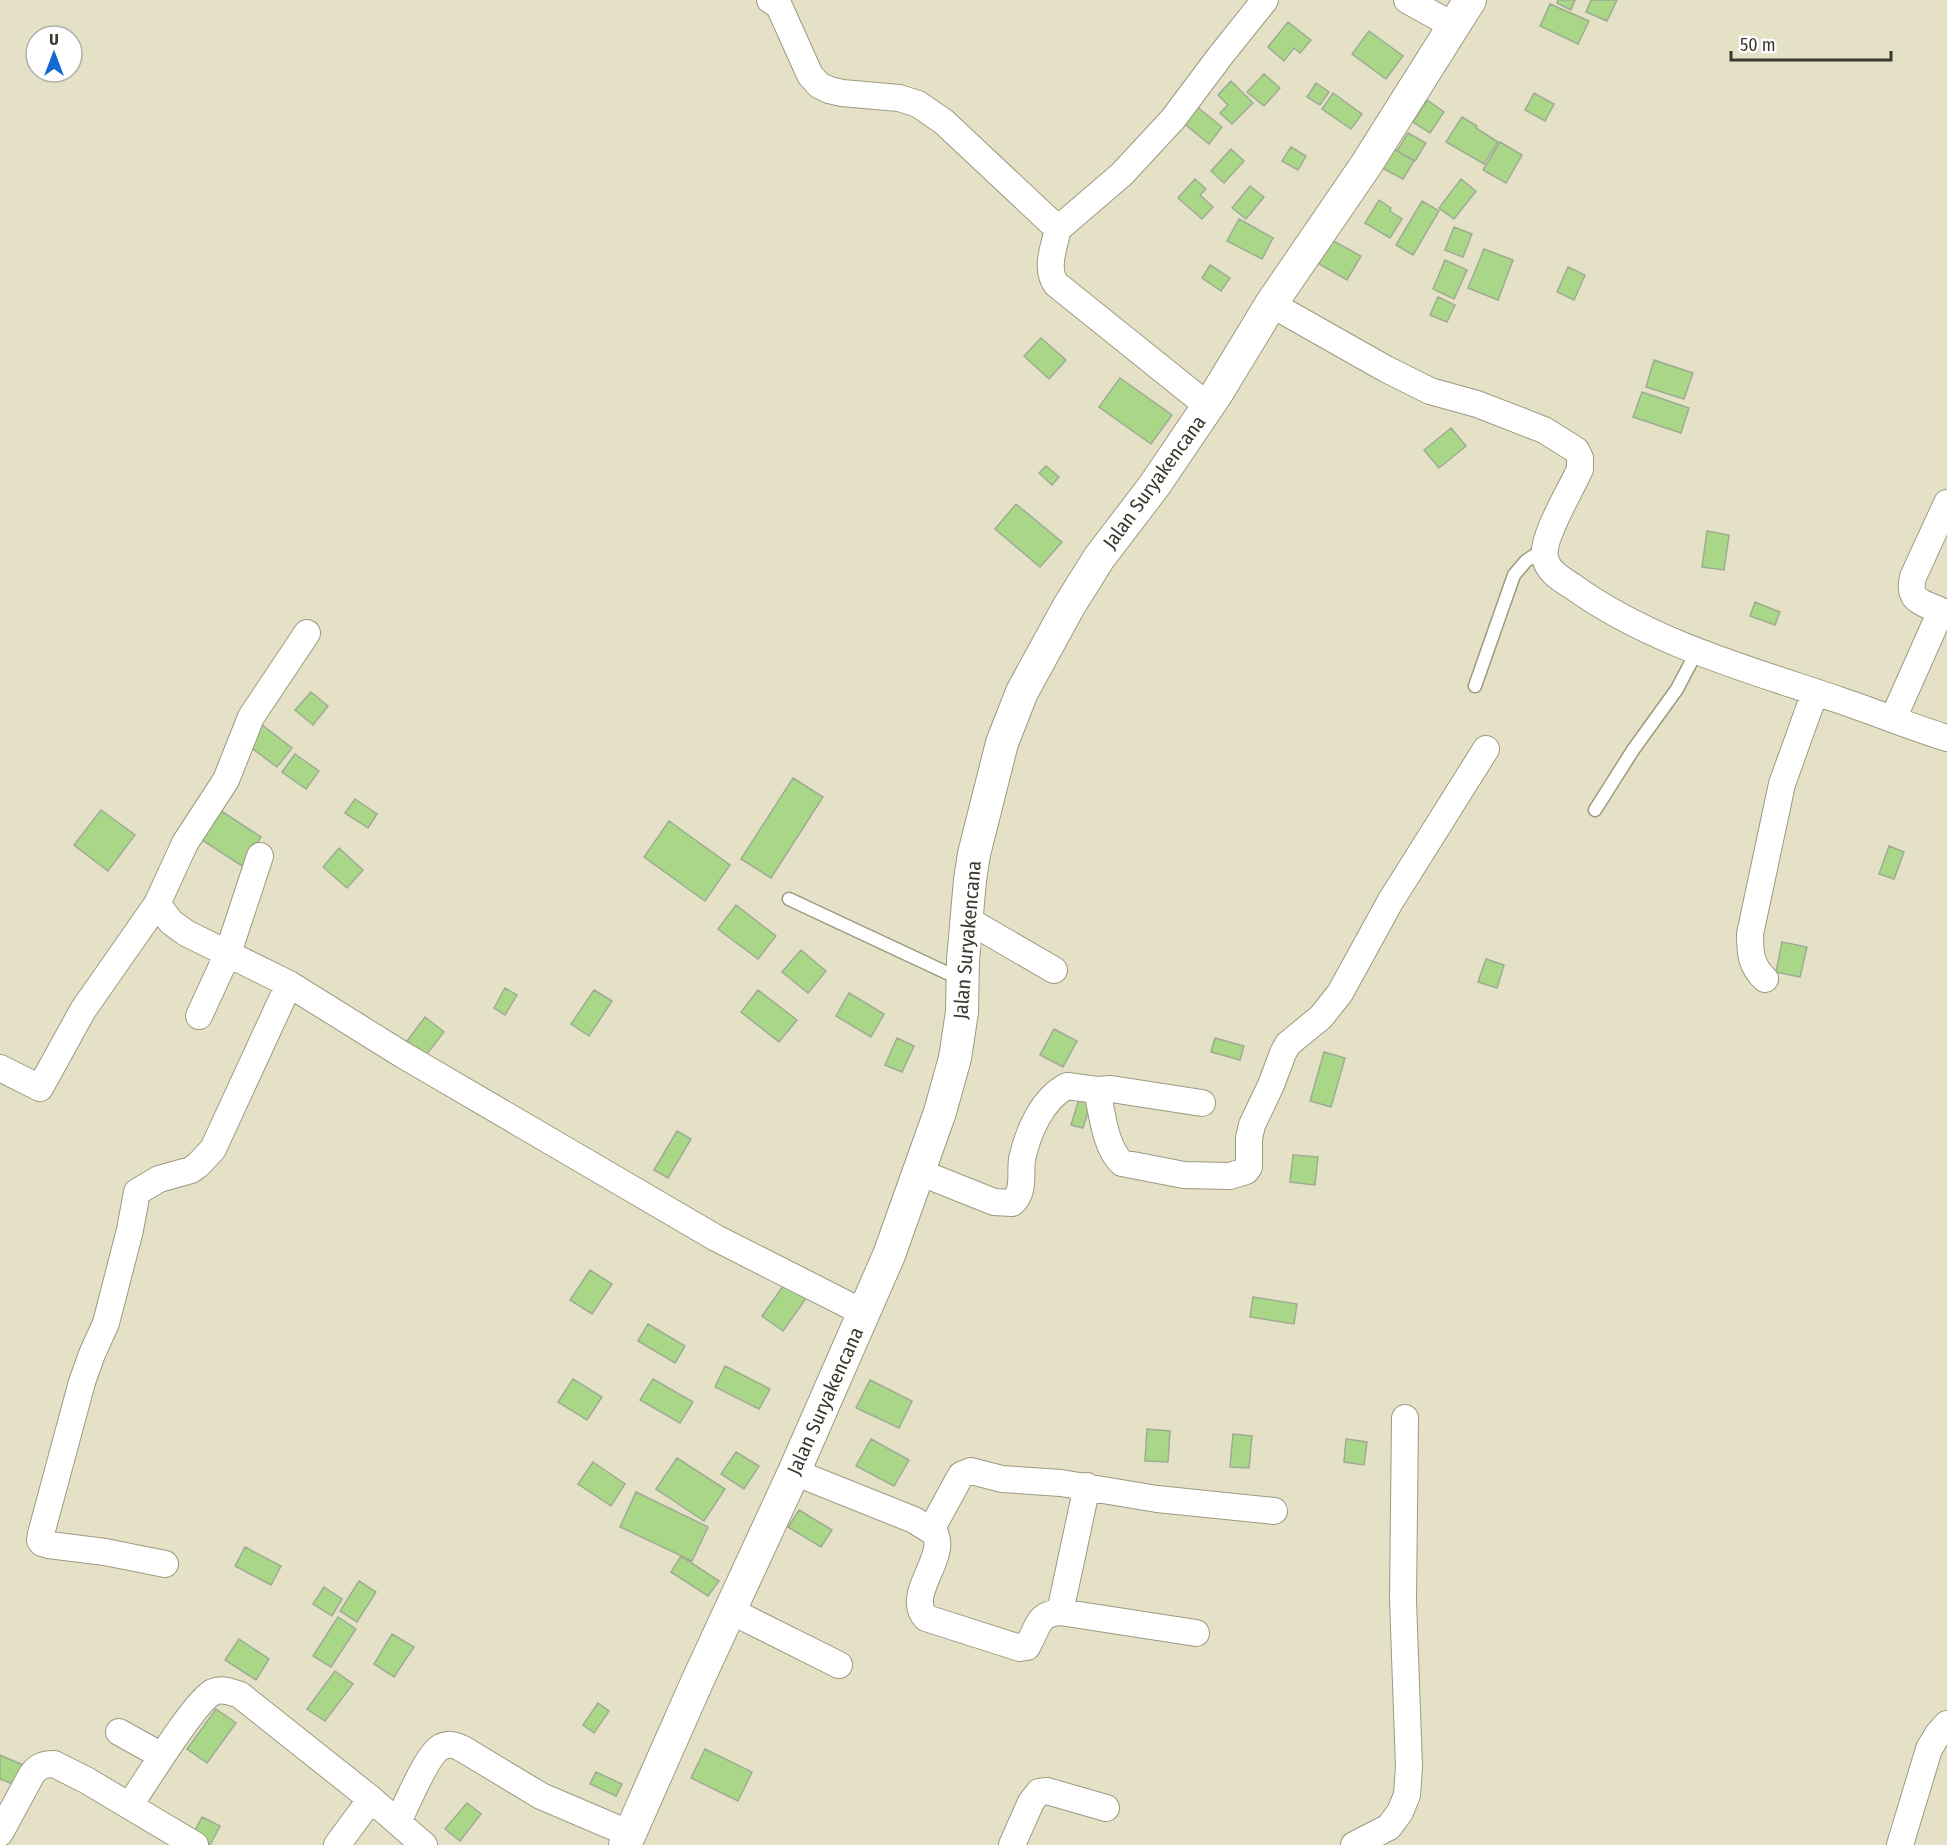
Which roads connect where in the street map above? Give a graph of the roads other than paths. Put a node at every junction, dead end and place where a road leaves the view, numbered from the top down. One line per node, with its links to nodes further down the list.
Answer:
1 (771, 0): 6 (street)
2 (1265, 0): 6 (street)
3 (1407, 0): 5 (street)
4 (1470, 0): 5 (street, Jalan Suryakencana)
5 (1454, 26): 7 (street, Jalan Suryakencana)
6 (1058, 229): 8 (street)
7 (1271, 304): 8 (street, Jalan Suryakencana); 10 (street)
8 (1208, 406): 23 (street, Jalan Suryakencana)
9 (1947, 503): 11 (street)
10 (1544, 549): 13 (street); 14 (lane)
11 (1944, 612): 16 (street)
12 (307, 633): 22 (street)
13 (1697, 651): 15 (street); 19 (lane)
14 (1475, 686)
15 (1815, 692): 16 (street); 26 (street)
16 (1893, 719): 17 (street)
17 (1947, 738)
18 (1486, 748): 31 (street)
19 (1595, 810)
20 (260, 856): 24 (street)
21 (789, 899): 27 (lane)
22 (157, 904): 24 (street); 30 (street)
23 (966, 919): 25 (street); 27 (street, Jalan Suryakencana)
24 (228, 953): 28 (street); 29 (street)
25 (1054, 970)
26 (1765, 979)
27 (963, 981): 33 (street, Jalan Suryakencana)
28 (290, 984): 34 (street); 40 (street)
29 (199, 1016)
30 (0, 1068)
31 (1096, 1090): 32 (street); 33 (street)
32 (1202, 1103)
33 (919, 1172): 34 (street, Jalan Suryakencana)
34 (864, 1313): 36 (street, Jalan Suryakencana)
35 (1405, 1418): 58 (street)
36 (794, 1472): 39 (street); 41 (street, Jalan Suryakencana)
37 (1087, 1486): 38 (street); 39 (street); 42 (street)
38 (1274, 1510)
39 (932, 1530): 42 (street)
40 (165, 1564)
41 (731, 1611): 44 (street); 53 (street, Jalan Suryakencana)
42 (1060, 1612): 43 (street)
43 (1196, 1633)
44 (839, 1665)
45 (1947, 1724): 59 (street)
46 (119, 1732): 47 (street)
47 (162, 1756): 48 (street); 49 (street)
48 (371, 1800): 51 (street); 55 (street)
49 (130, 1805): 52 (street); 54 (street)
50 (1106, 1808): 57 (street)
51 (398, 1822): 53 (street); 56 (street)
52 (0, 1833)
53 (628, 1840)
54 (195, 1845)
55 (337, 1845)
56 (423, 1845)
57 (1012, 1845)
58 (1354, 1845)
59 (1900, 1845)

